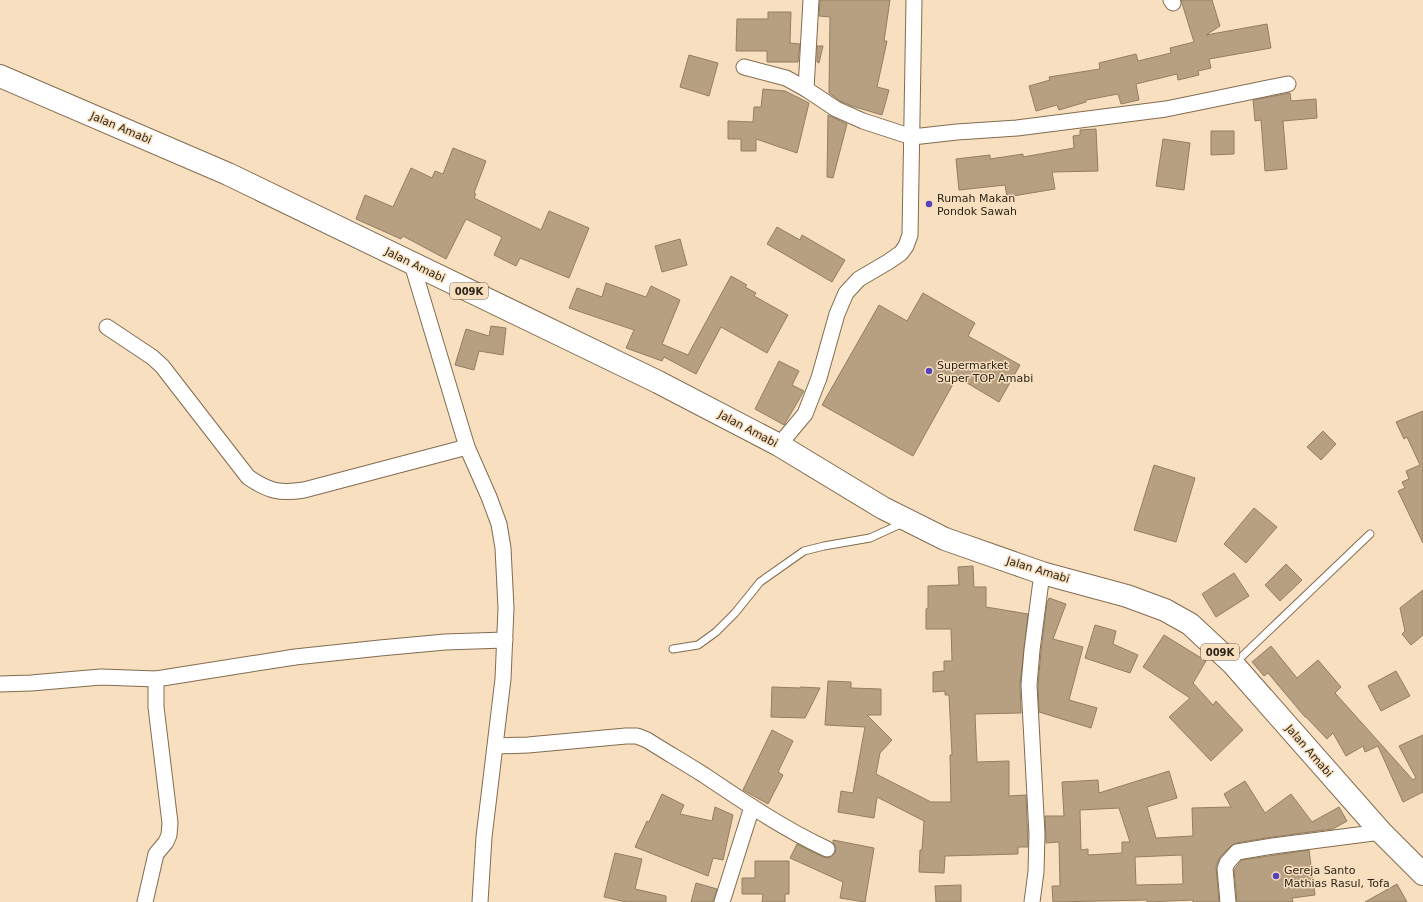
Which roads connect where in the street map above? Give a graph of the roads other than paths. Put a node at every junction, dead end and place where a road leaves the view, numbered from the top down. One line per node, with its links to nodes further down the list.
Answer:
1 (811, 0): 6 (street)
2 (914, 0): 7 (street)
3 (744, 68): 6 (street)
4 (0, 76): 8 (main road, Jalan Amabi / 009K)
5 (1288, 84): 7 (street)
6 (806, 89): 7 (street)
7 (912, 137): 10 (street)
8 (412, 264): 10 (main road, Jalan Amabi / 009K); 11 (street)
9 (107, 327): 11 (street)
10 (779, 445): 12 (main road, Jalan Amabi / 009K)
11 (467, 447): 15 (street)
12 (917, 525): 14 (main road, Jalan Amabi / 009K); 16 (lane)
13 (1370, 534): 17 (lane)
14 (1042, 573): 17 (main road, Jalan Amabi / 009K); 28 (street)
15 (505, 640): 18 (street); 20 (street)
16 (673, 649)
17 (1233, 664): 22 (main road, Jalan Amabi / 009K)
18 (156, 679): 19 (street); 25 (street)
19 (0, 684)
20 (496, 746): 21 (street); 26 (street)
21 (752, 807): 23 (street); 27 (street)
22 (1381, 832): 24 (main road, Jalan Amabi / 009K); 29 (street)
23 (827, 849)
24 (1423, 874)
25 (145, 902)
26 (480, 902)
27 (722, 902)
28 (1032, 902)
29 (1228, 902)

